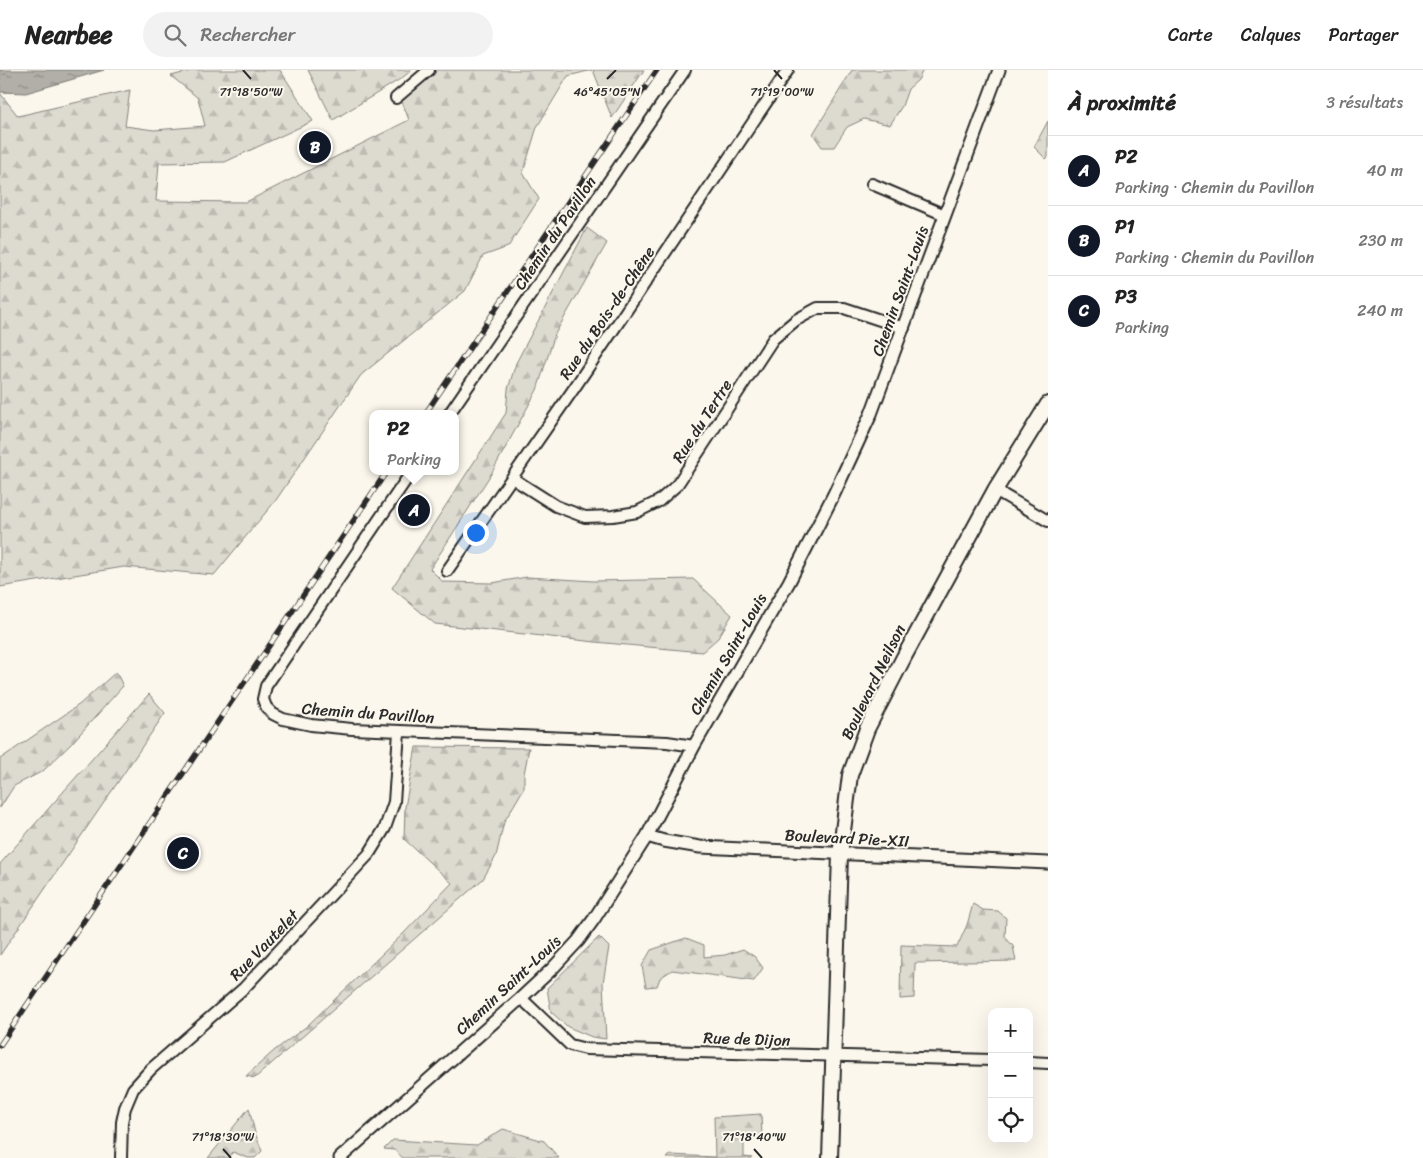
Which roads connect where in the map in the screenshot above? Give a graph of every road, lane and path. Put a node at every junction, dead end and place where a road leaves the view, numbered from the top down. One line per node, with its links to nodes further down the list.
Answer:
1 (429, 70): 5 (street)
2 (685, 70): 10 (street, Chemin du Pavillon)
3 (788, 70): 12 (street, Rue du Bois-de-Chêne)
4 (999, 70): 7 (street, Chemin Saint-Louis)
5 (396, 98)
6 (872, 184): 7 (street)
7 (945, 215): 8 (street, Chemin Saint-Louis)
8 (904, 328): 12 (street, Rue du Tertre); 17 (street, Chemin Saint-Louis)
9 (1048, 404): 13 (main road, Boulevard Neilson)
10 (452, 410)
11 (409, 475): 16 (street, Chemin du Pavillon)
12 (512, 478): 15 (street, Rue du Bois-de-Chêne)
13 (995, 490): 14 (street); 19 (main road, Boulevard Neilson)
14 (1048, 521)
15 (447, 571)
16 (398, 732): 17 (street, Chemin du Pavillon); 26 (street, Rue Vautelet)
17 (694, 746): 18 (street, Chemin Saint-Louis)
18 (647, 836): 19 (street, Boulevard Pie-XII); 21 (street, Chemin Saint-Louis)
19 (840, 855): 20 (street, Boulevard Pie-XII); 22 (main road, Boulevard Neilson)
20 (1048, 863)
21 (521, 998): 22 (street, Rue de Dijon); 27 (street, Chemin Saint-Louis)
22 (834, 1056): 23 (street, Rue de Dijon); 28 (main road, Boulevard Neilson)
23 (988, 1060)
24 (1033, 1062): 25 (street)
25 (1048, 1063)
26 (121, 1158)
27 (340, 1158)
28 (830, 1158)

